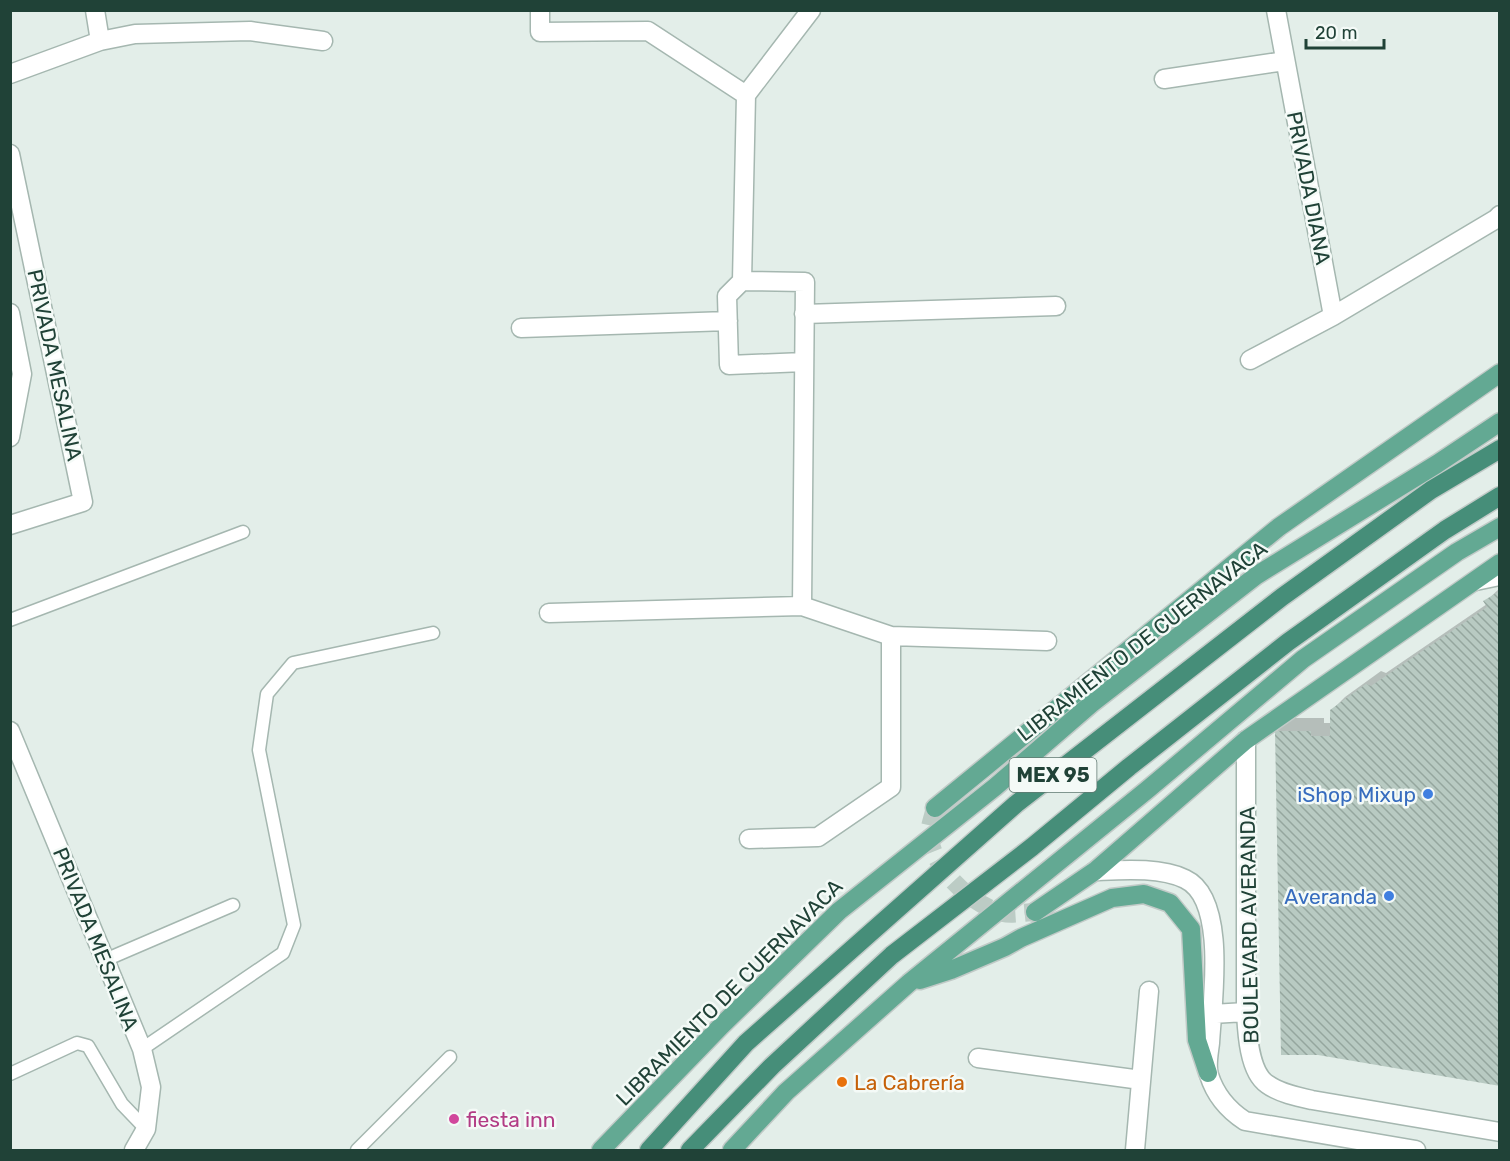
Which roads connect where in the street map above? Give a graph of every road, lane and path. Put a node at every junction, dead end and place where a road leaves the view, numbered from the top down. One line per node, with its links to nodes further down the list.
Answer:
1 (95, 10): 5 (street)
2 (540, 10): 10 (street)
3 (811, 10): 10 (street)
4 (1276, 10): 7 (street, PRIVADA DIANA)
5 (100, 41): 6 (street); 8 (street)
6 (323, 41)
7 (1285, 61): 9 (street); 17 (street, PRIVADA DIANA)
8 (10, 74)
9 (1164, 79)
10 (746, 95): 13 (street)
11 (10, 154): 27 (street, PRIVADA MESALINA)
12 (1500, 215): 17 (street)
13 (742, 281): 16 (street); 18 (street)
14 (1056, 306): 16 (street)
15 (10, 313): 24 (street)
16 (804, 314): 21 (street)
17 (1333, 316): 20 (street)
18 (728, 321): 19 (street); 21 (street)
19 (521, 328)
20 (1250, 360)
21 (804, 362): 33 (street)
22 (1500, 373): 41 (main road)
23 (1500, 422): 61 (main road, LIBRAMIENTO DE CUERNAVACA / MEX 95)
24 (10, 437)
25 (1500, 449): 62 (highway, MEX 95)
26 (1500, 496): 63 (highway, MEX 95)
27 (10, 525)
28 (1500, 527): 47 (main road, MEX 95)
29 (243, 532): 35 (lane)
30 (1500, 563): 32 (main road)
31 (1500, 579): 32 (lane)
32 (1466, 586): 40 (main road)
33 (802, 606): 34 (street); 37 (street)
34 (549, 613)
35 (10, 620)
36 (433, 633): 51 (lane)
37 (891, 636): 38 (street); 42 (street)
38 (1047, 641)
39 (10, 731): 46 (street, PRIVADA MESALINA)
40 (1246, 740): 43 (main road); 49 (street, BOULEVARD AVERANDA)
41 (936, 808)
42 (749, 839)
43 (1095, 871): 45 (main road); 50 (street, BOULEVARD AVERANDA)
44 (233, 905): 46 (lane)
45 (1035, 912)
46 (105, 960): 51 (street, PRIVADA MESALINA)
47 (909, 983): 54 (main road); 64 (main road, MEX 95)
48 (1149, 991): 56 (street)
49 (1246, 1012): 50 (street); 58 (street, BOULEVARD AVERANDA)
50 (1212, 1014): 54 (street, BOULEVARD AVERANDA)
51 (142, 1049): 57 (street, PRIVADA MESALINA)
52 (450, 1057): 60 (lane)
53 (978, 1058): 56 (street)
54 (1208, 1073): 66 (street)
55 (10, 1074): 57 (lane)
56 (1141, 1080): 65 (street)
57 (146, 1129): 59 (street, PRIVADA MESALINA)
58 (1500, 1132)
59 (134, 1150)
60 (357, 1150)
61 (601, 1150)
62 (649, 1150)
63 (690, 1150)
64 (732, 1150)
65 (1135, 1150)
66 (1416, 1150)

